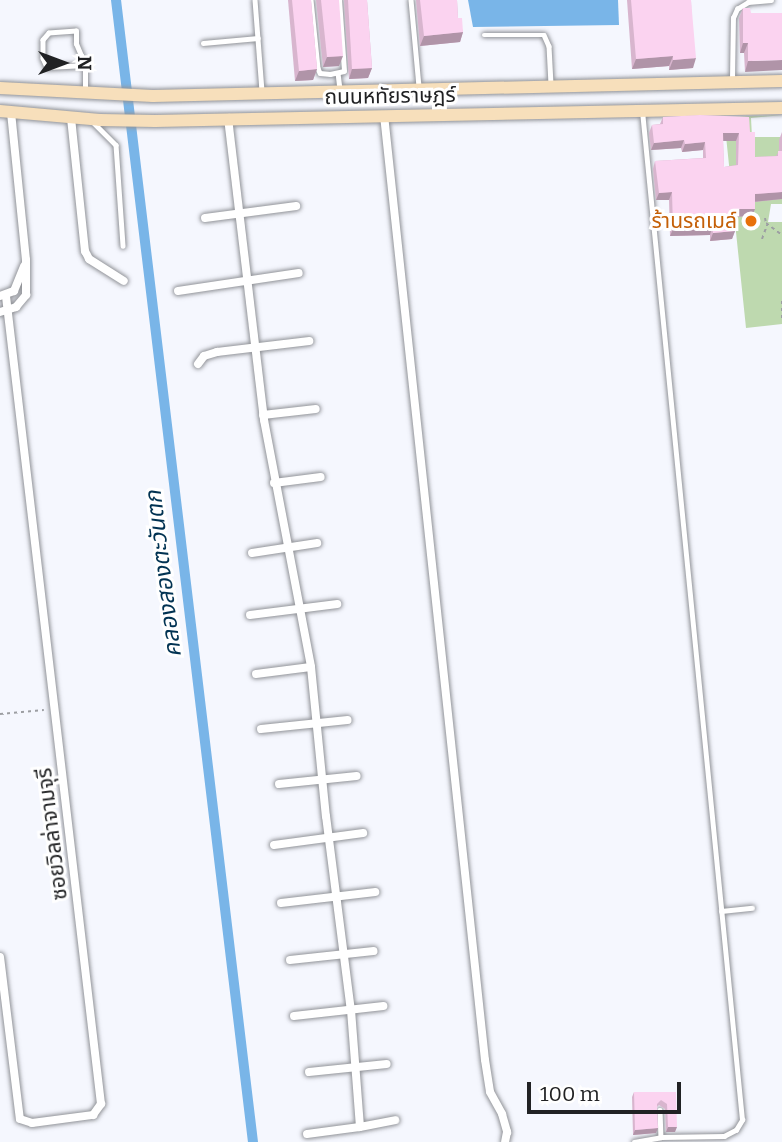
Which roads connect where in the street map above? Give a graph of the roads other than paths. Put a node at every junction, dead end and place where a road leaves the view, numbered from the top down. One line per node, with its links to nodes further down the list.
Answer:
1 (255, 0): 7 (lane)
2 (312, 0): 10 (lane)
3 (339, 0): 10 (lane)
4 (411, 0): 15 (lane)
5 (771, 0): 12 (lane)
6 (484, 35): 13 (lane)
7 (258, 38): 8 (lane); 17 (lane)
8 (203, 43)
9 (85, 65): 9 (lane); 18 (lane)
10 (338, 73): 16 (lane)
11 (782, 81): 12 (main road, ถนนหทัยราษฎร์)
12 (732, 82): 13 (main road, ถนนหทัยราษฎร์)
13 (551, 86): 15 (main road, ถนนหทัยราษฎร์)
14 (0, 88): 18 (main road, ถนนหทัยราษฎร์)
15 (419, 89): 16 (main road, ถนนหทัยราษฎร์)
16 (340, 90): 17 (main road, ถนนหทัยราษฎร์)
17 (262, 92): 18 (main road, ถนนหทัยราษฎร์)
18 (91, 94)
19 (782, 108): 21 (main road, ถนนหทัยราษฎร์)
20 (6, 111): 23 (main road, ถนนหทัยราษฎร์); 30 (street, ซอยวิลล่าจามจุรี)
21 (642, 111): 22 (main road, ถนนหทัยราษฎร์); 65 (lane)
22 (384, 115): 24 (main road, ถนนหทัยราษฎร์); 81 (street)
23 (71, 118): 25 (main road, ถนนหทัยราษฎร์); 33 (street)
24 (228, 118): 25 (main road, ถนนหทัยราษฎร์); 27 (street)
25 (95, 120): 29 (lane)
26 (296, 206): 27 (street)
27 (239, 214): 28 (street); 32 (street)
28 (205, 218)
29 (123, 246)
30 (26, 260): 35 (street, ซอยวิลล่าจามจุรี); 36 (street, ซอยวิลล่าจามจุรี)
31 (299, 274): 32 (street)
32 (247, 280): 34 (street); 38 (street)
33 (124, 281)
34 (178, 291)
35 (3, 296): 36 (street, ซอยวิลล่าจามจุรี)
36 (4, 311): 68 (street, ซอยวิลล่าจามจุรี)
37 (309, 341): 38 (street)
38 (255, 348): 39 (street); 41 (street)
39 (198, 364)
40 (316, 409): 41 (street)
41 (263, 415): 43 (street)
42 (321, 477): 43 (street)
43 (274, 483): 45 (street)
44 (317, 543): 45 (street)
45 (288, 548): 46 (street); 48 (street)
46 (252, 553)
47 (337, 604): 48 (street)
48 (301, 608): 49 (street); 50 (street)
49 (250, 615)
50 (311, 667): 51 (street); 53 (street)
51 (256, 674)
52 (348, 720): 53 (street)
53 (317, 723): 54 (street); 56 (street)
54 (261, 729)
55 (357, 776): 56 (street)
56 (324, 779): 57 (street); 59 (street)
57 (279, 784)
58 (363, 833): 59 (street)
59 (330, 839): 60 (street); 62 (street)
60 (274, 845)
61 (375, 892): 62 (street)
62 (336, 895): 63 (street); 67 (street)
63 (281, 903)
64 (752, 908): 65 (lane)
65 (721, 911): 80 (lane)
66 (374, 951): 67 (street)
67 (343, 954): 69 (street); 71 (street)
68 (0, 957)
69 (290, 960)
70 (383, 1006): 71 (street)
71 (351, 1010): 72 (street); 74 (street)
72 (294, 1016)
73 (387, 1065): 74 (street)
74 (355, 1068): 75 (street); 78 (street)
75 (309, 1072)
76 (660, 1110): 80 (lane)
77 (395, 1120): 78 (street)
78 (360, 1127): 79 (street)
79 (307, 1134)
80 (661, 1138): 82 (lane)
81 (505, 1142)
82 (634, 1142)

